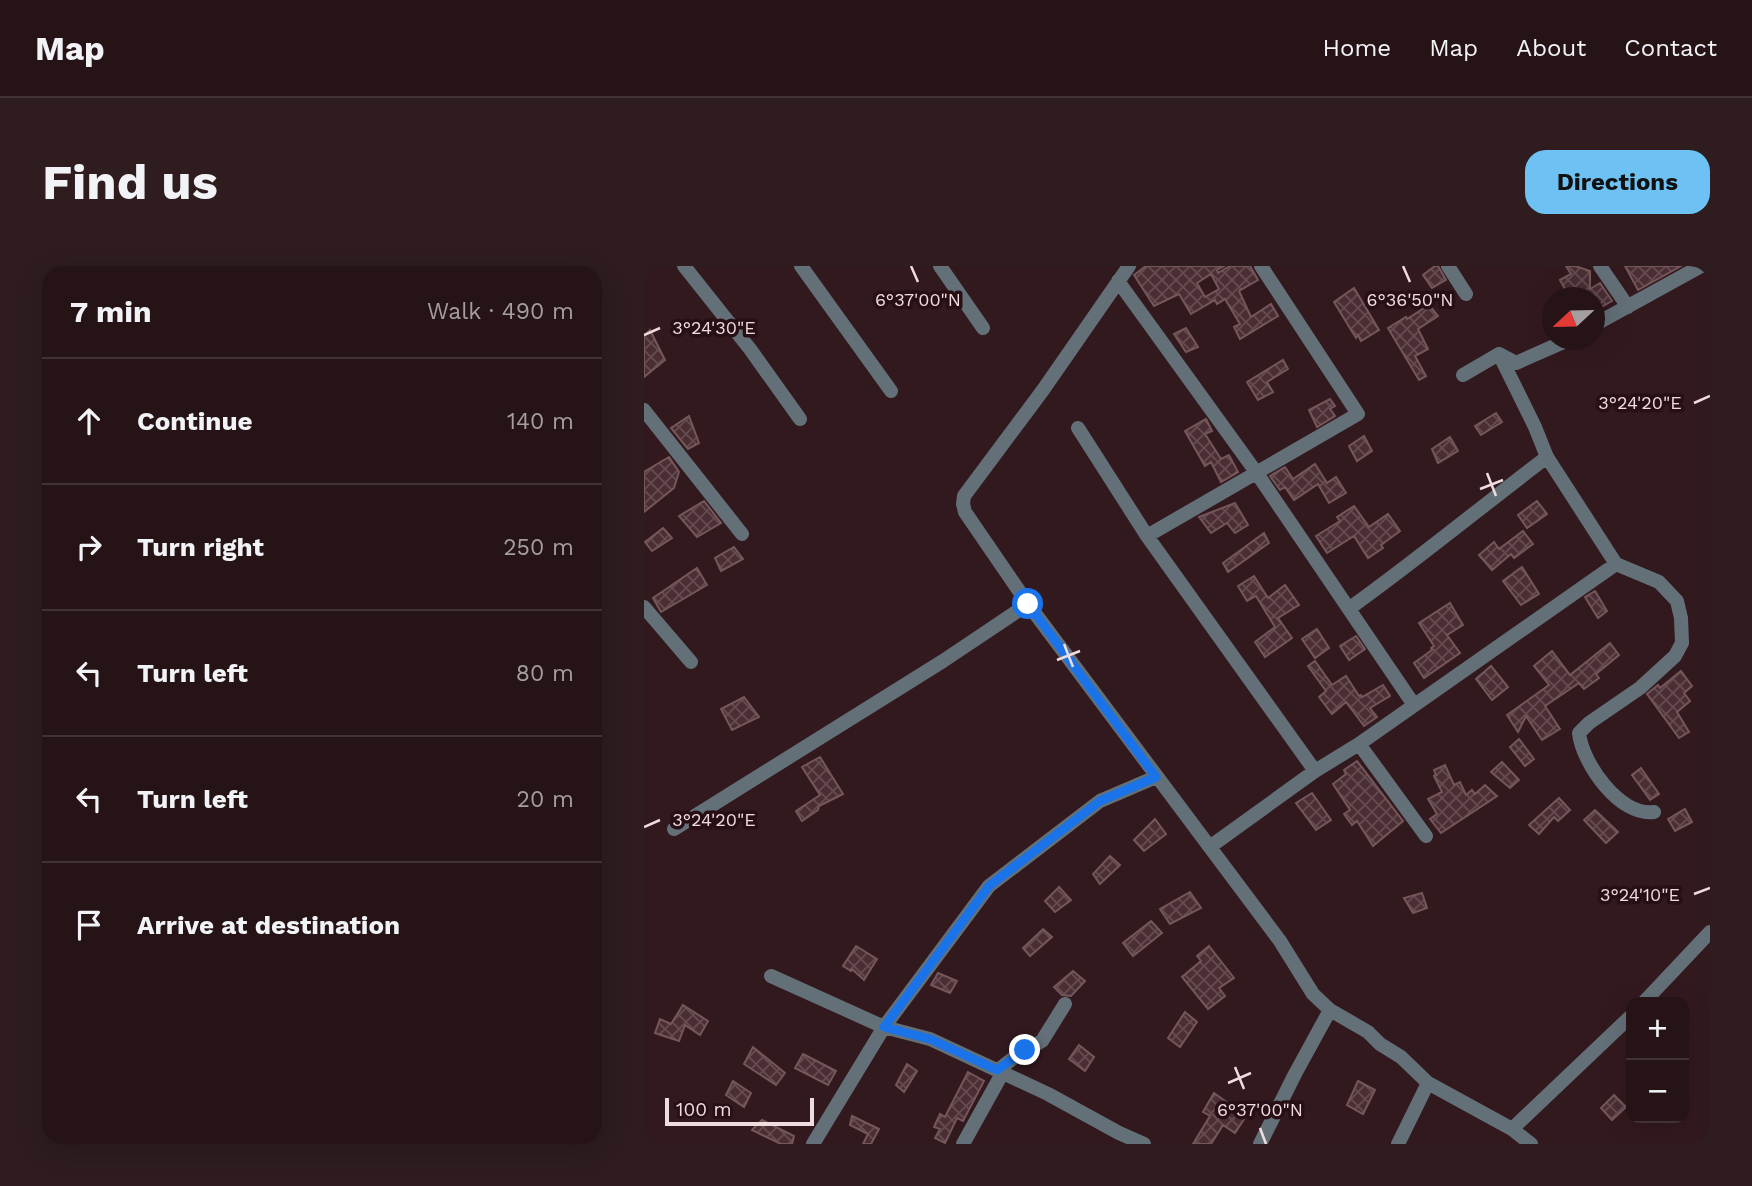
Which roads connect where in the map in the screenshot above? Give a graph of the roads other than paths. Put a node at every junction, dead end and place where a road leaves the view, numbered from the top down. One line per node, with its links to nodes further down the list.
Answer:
1 (684, 266): 19 (street)
2 (801, 266): 17 (street)
3 (940, 266): 13 (street)
4 (1129, 266): 9 (street)
5 (1261, 266): 22 (street)
6 (1448, 266): 10 (street)
7 (1600, 266): 11 (street)
8 (1701, 266): 11 (street)
9 (1118, 281): 22 (street); 26 (street)
10 (1466, 294)
11 (1628, 307): 12 (street)
12 (1605, 320)
13 (983, 328)
14 (1545, 350): 15 (street)
15 (1499, 354): 16 (street); 21 (street)
16 (1463, 374)
17 (891, 391)
18 (644, 410): 23 (street)
19 (800, 419)
20 (1078, 428): 24 (street)
21 (1547, 457): 25 (street); 28 (street)
22 (1256, 472): 24 (street); 28 (street)
23 (743, 534)
24 (1147, 536): 32 (street)
25 (1616, 564): 30 (street); 34 (street)
26 (1028, 604): 33 (street); 35 (street)
27 (644, 607): 29 (street)
28 (1349, 608): 30 (street)
29 (691, 662)
30 (1414, 705): 31 (street)
31 (1359, 744): 32 (street); 36 (street)
32 (1315, 771): 37 (street)
33 (1156, 777): 37 (street); 44 (street)
34 (1654, 812)
35 (674, 829)
36 (1426, 836)
37 (1211, 846): 42 (street)
38 (1710, 932): 40 (street)
39 (771, 976): 44 (street)
40 (1649, 997)
41 (1065, 1004): 45 (street)
42 (1330, 1010): 46 (street); 52 (street)
43 (1626, 1021): 47 (street)
44 (884, 1027): 45 (street); 49 (street)
45 (1000, 1071): 48 (street); 50 (street)
46 (1428, 1083): 47 (street); 53 (street)
47 (1512, 1129): 54 (street)
48 (1115, 1139): 51 (street)
49 (813, 1144)
50 (963, 1144)
51 (1144, 1144)
52 (1260, 1144)
53 (1398, 1144)
54 (1531, 1144)

